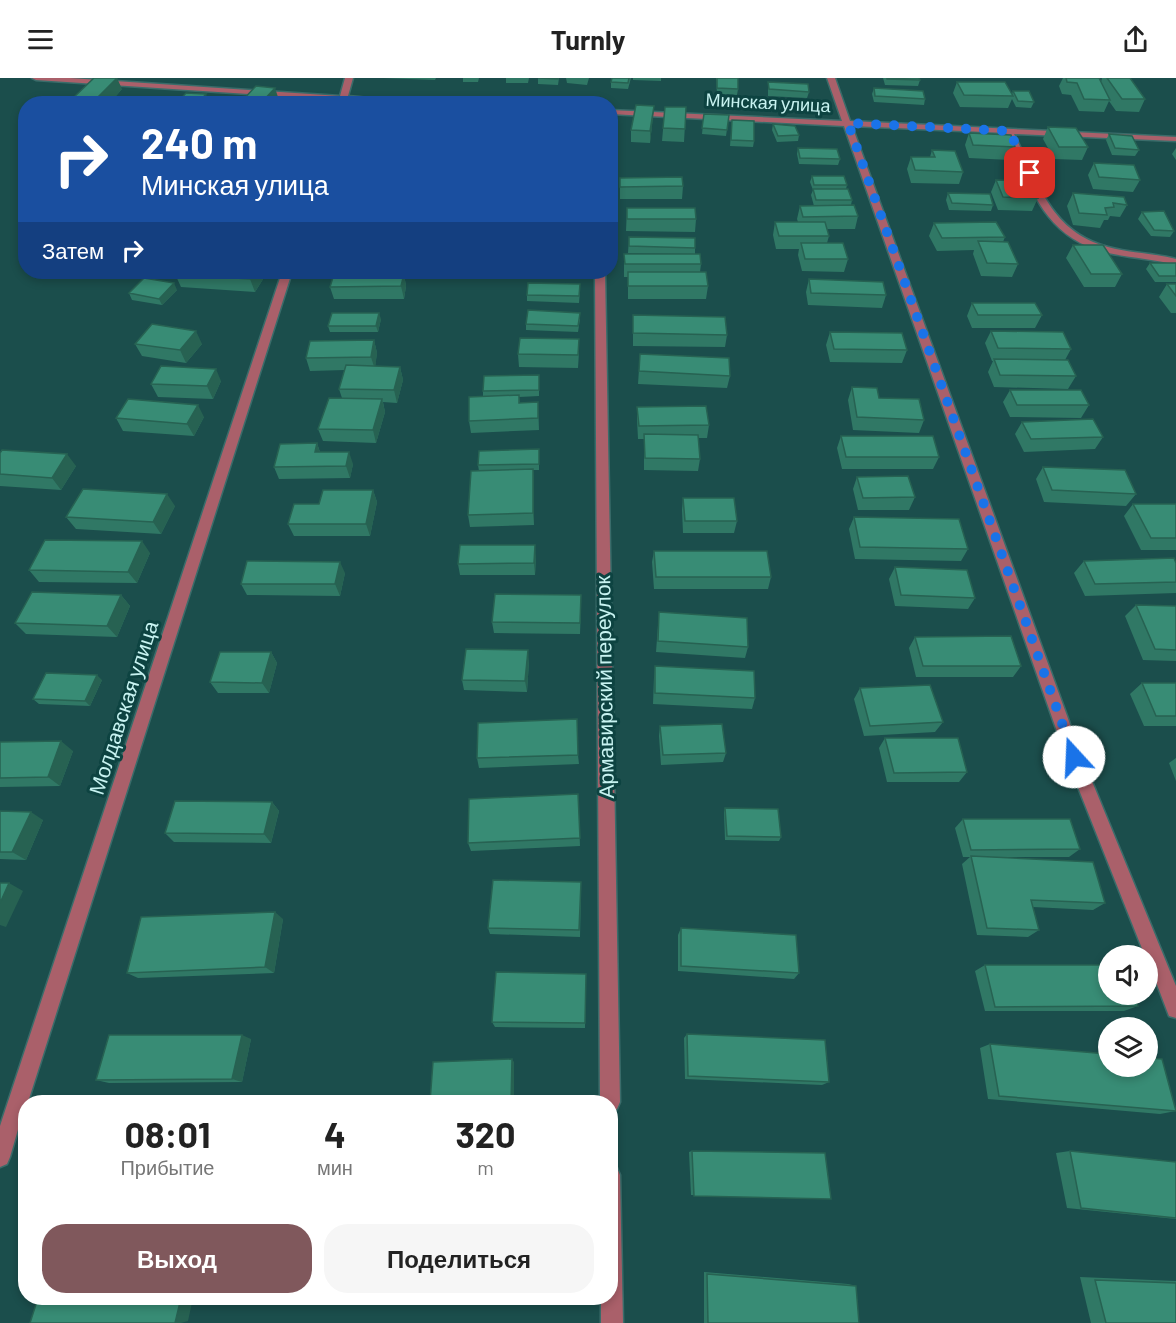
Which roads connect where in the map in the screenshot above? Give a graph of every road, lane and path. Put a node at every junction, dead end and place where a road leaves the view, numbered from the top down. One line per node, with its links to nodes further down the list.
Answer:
1 (36, 78): 4 (street)
2 (350, 78): 5 (street)
3 (831, 78): 7 (street)
4 (275, 96)
5 (344, 96)
6 (618, 112): 7 (street, Минская улица)
7 (848, 123): 8 (street, Минская улица); 13 (street)
8 (1009, 131): 9 (street, Минская улица); 10 (street)
9 (1176, 139)
10 (1176, 262)
11 (285, 279): 14 (street, Молдавская улица)
12 (600, 279): 15 (street, Армавирский переулок)
13 (1176, 1009)
14 (20, 1095)
15 (610, 1095)
16 (18, 1101): 17 (street, Молдавская улица)
17 (0, 1157)
18 (612, 1305): 19 (street)
19 (612, 1323)

